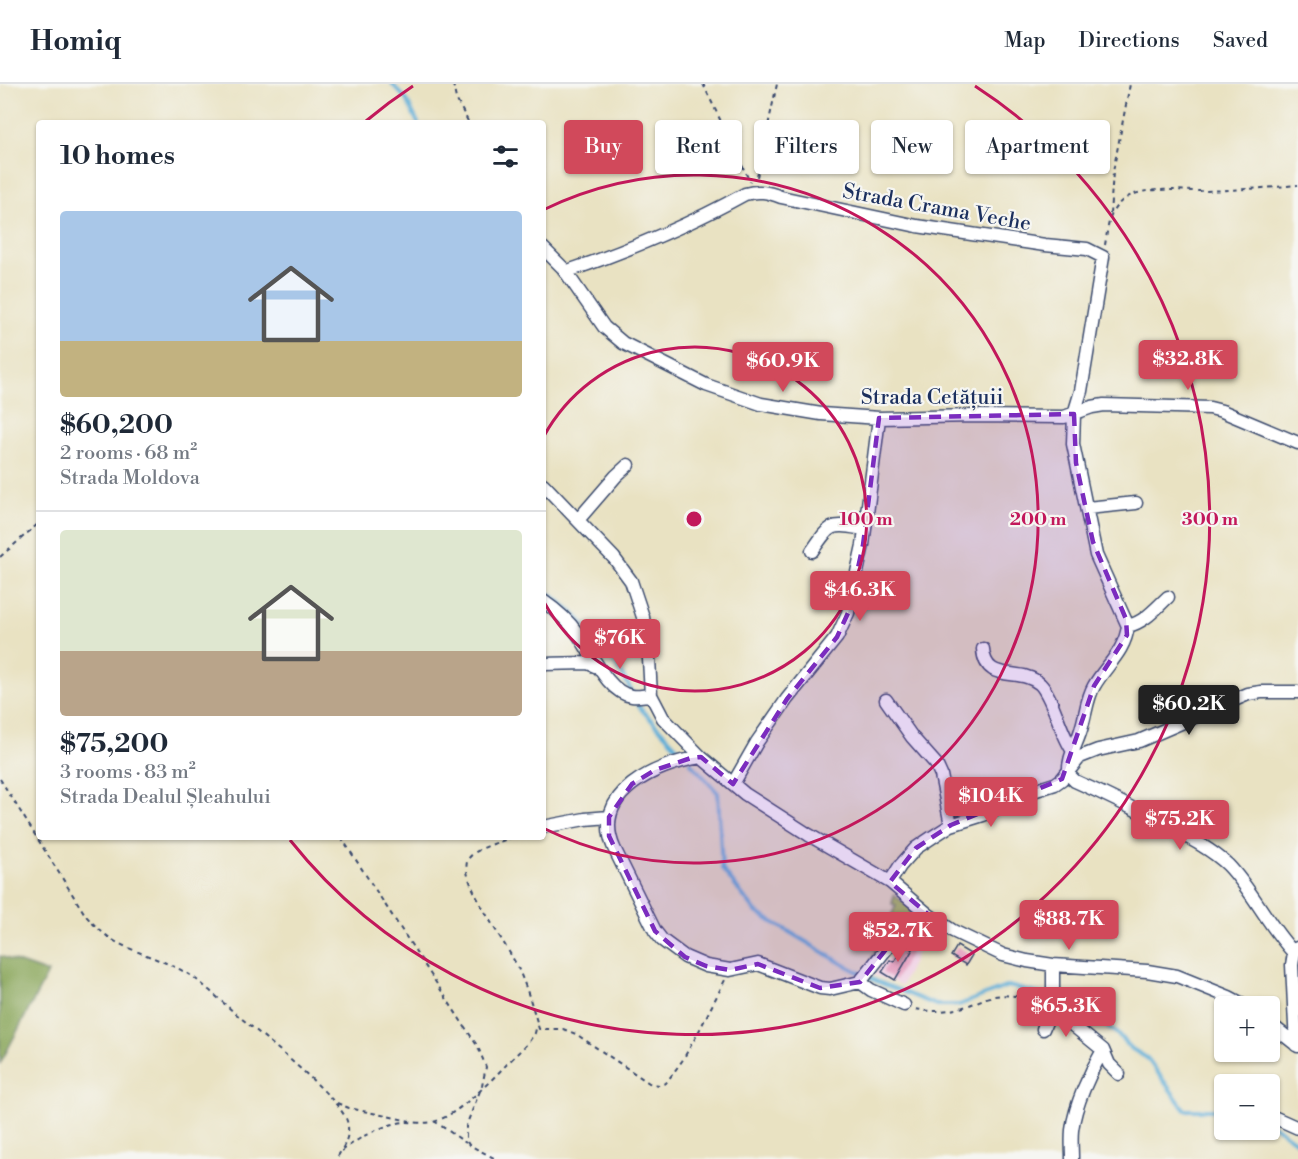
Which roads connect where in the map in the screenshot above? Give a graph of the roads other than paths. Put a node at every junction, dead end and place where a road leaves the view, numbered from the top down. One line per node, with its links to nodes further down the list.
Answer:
1 (546, 251): 2 (street, Strada Cetățuii)
2 (566, 272): 3 (street, Strada Crama Veche); 4 (street, Strada Cetățuii)
3 (1074, 414): 4 (street, Strada Cetățuii); 5 (street, Strada Cetățuii); 9 (street)
4 (879, 418): 11 (street)
5 (1298, 443)
6 (628, 465): 10 (street)
7 (546, 487): 10 (street)
8 (1136, 503): 9 (street)
9 (1087, 508): 15 (street)
10 (578, 520): 20 (street)
11 (865, 529): 12 (street); 25 (street)
12 (812, 551)
13 (1168, 597): 15 (street)
14 (546, 603): 18 (street)
15 (1128, 626): 22 (street)
16 (983, 649): 22 (street)
17 (546, 664): 18 (street)
18 (595, 666): 20 (street)
19 (1298, 692): 24 (street)
20 (641, 696): 23 (street)
21 (886, 700): 27 (street)
22 (1072, 751): 24 (street)
23 (692, 758): 25 (street); 26 (street)
24 (1069, 769): 27 (street); 31 (street)
25 (733, 784): 29 (street)
26 (609, 817): 28 (street); 33 (street)
27 (951, 825): 29 (street)
28 (546, 826)
29 (890, 882): 30 (street)
30 (929, 915): 32 (street); 33 (street)
31 (1296, 950): 39 (street)
32 (1053, 965): 34 (street); 36 (street)
33 (860, 982): 35 (street)
34 (1227, 996)
35 (904, 1005)
36 (1053, 1005): 37 (street); 40 (street)
37 (1043, 1029)
38 (1280, 1032): 39 (street)
39 (1297, 1046)
40 (1103, 1050): 41 (street); 44 (street)
41 (1119, 1074)
42 (1280, 1120): 43 (street)
43 (1298, 1128)
44 (1072, 1159)

